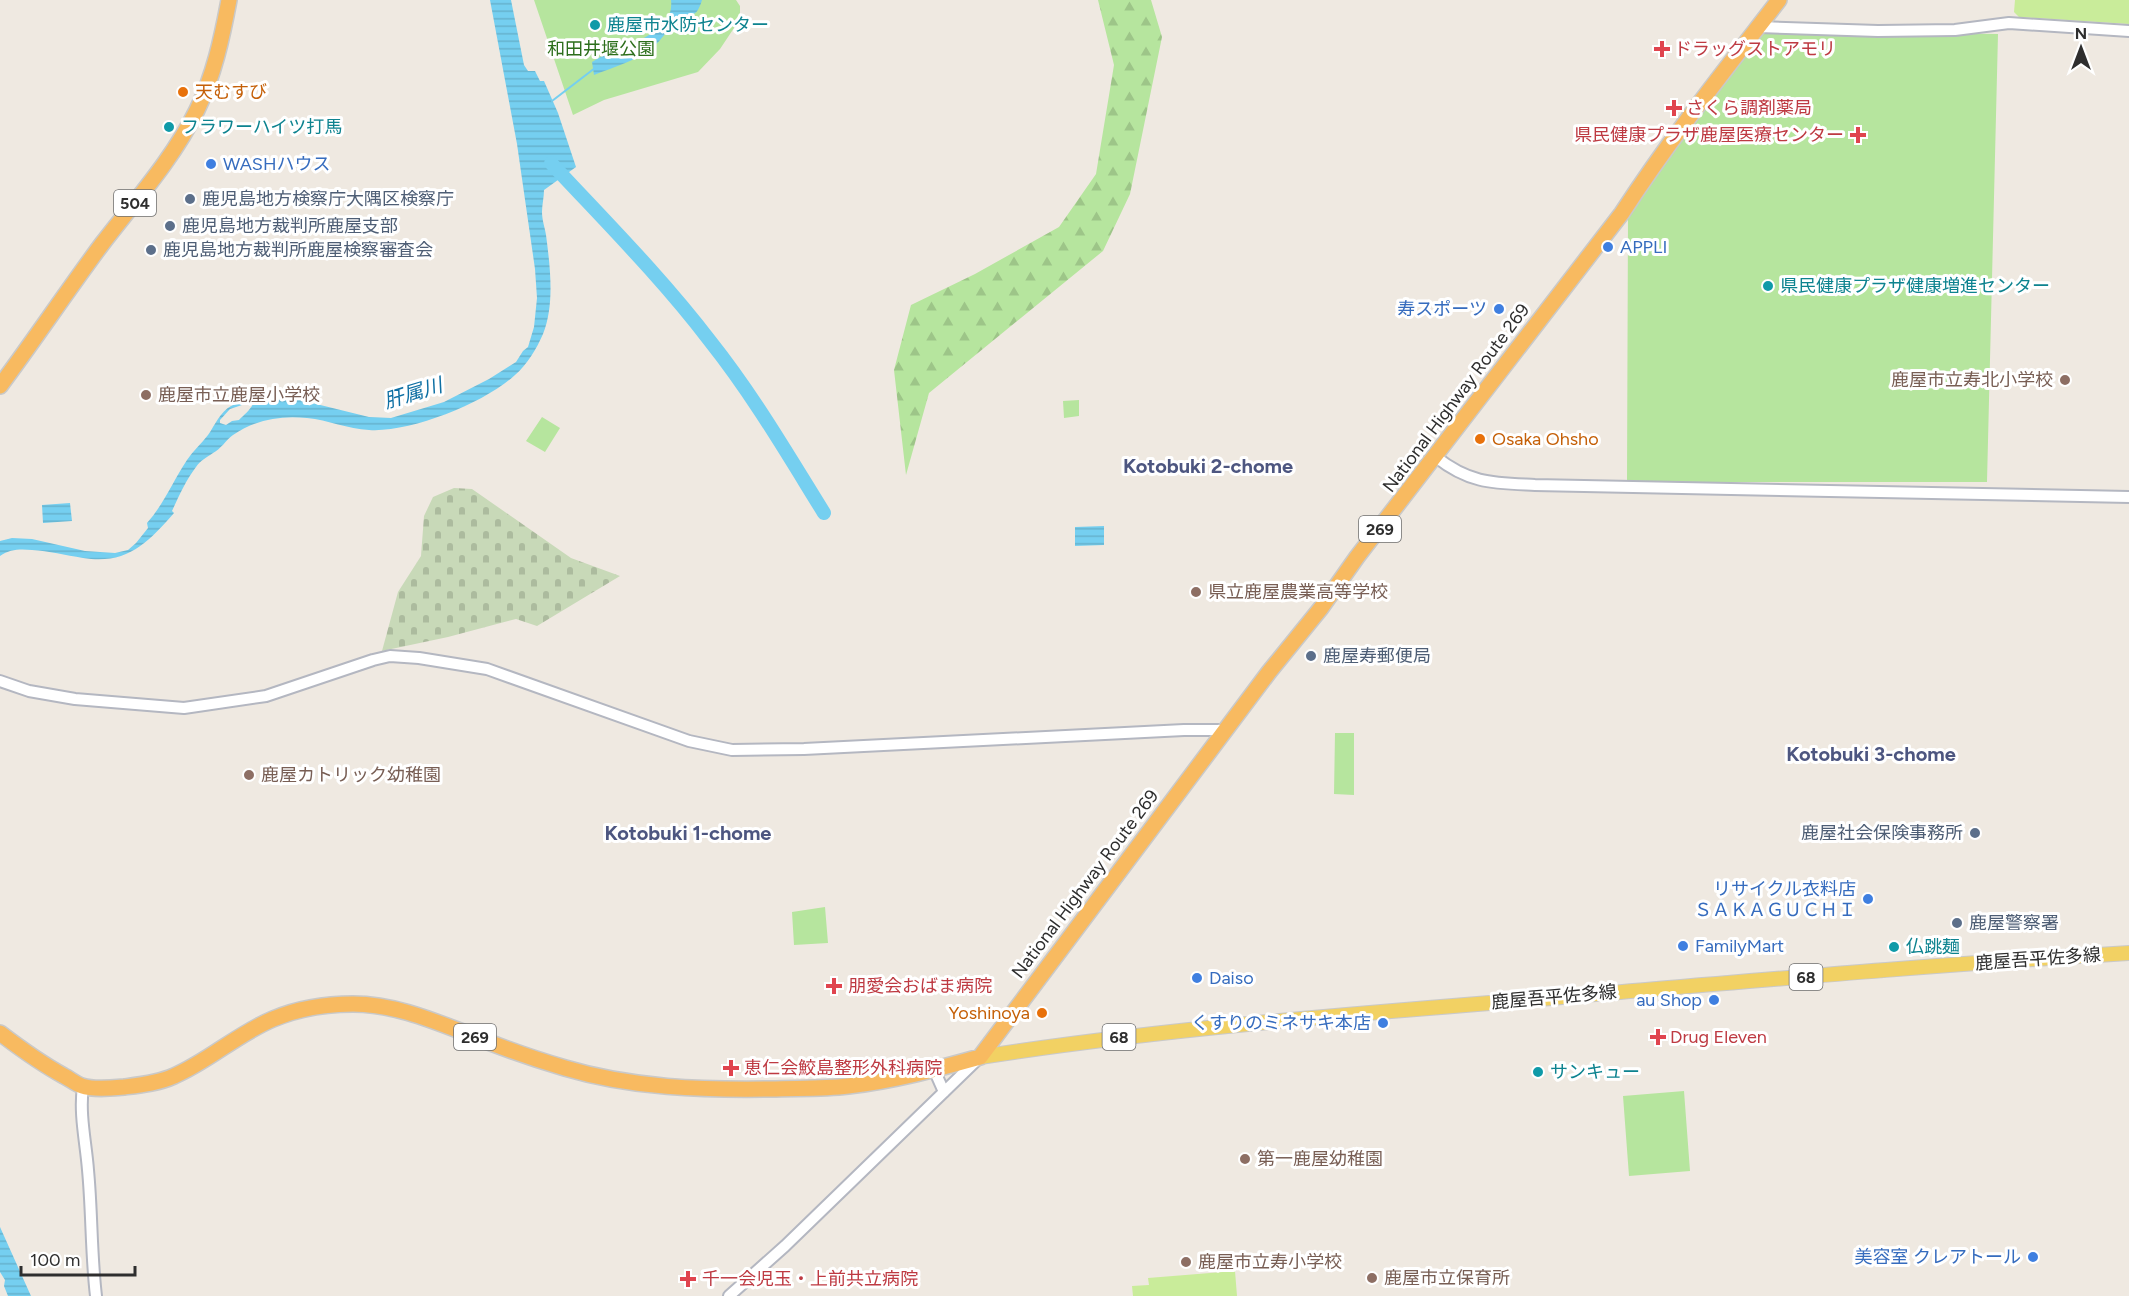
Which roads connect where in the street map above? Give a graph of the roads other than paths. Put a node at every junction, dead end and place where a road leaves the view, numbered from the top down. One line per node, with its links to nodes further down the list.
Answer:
1 (229, 0): 5 (highway, 504)
2 (1779, 0): 3 (highway, National Highway Route 269 / 269)
3 (1759, 27): 4 (street); 6 (highway, National Highway Route 269 / 269)
4 (2129, 31)
5 (0, 386)
6 (1436, 457): 7 (street); 9 (highway, National Highway Route 269 / 269)
7 (2129, 497)
8 (0, 681): 9 (street)
9 (1225, 730): 12 (highway, National Highway Route 269 / 269)
10 (2129, 953): 12 (main road, 鹿屋吾平佐多線 / 68)
11 (0, 1033): 14 (highway, 269)
12 (980, 1057): 13 (highway, 269); 15 (street)
13 (932, 1070): 14 (highway, 269); 15 (street)
14 (83, 1087): 16 (street)
15 (944, 1092): 17 (street)
16 (96, 1296)
17 (729, 1296)

